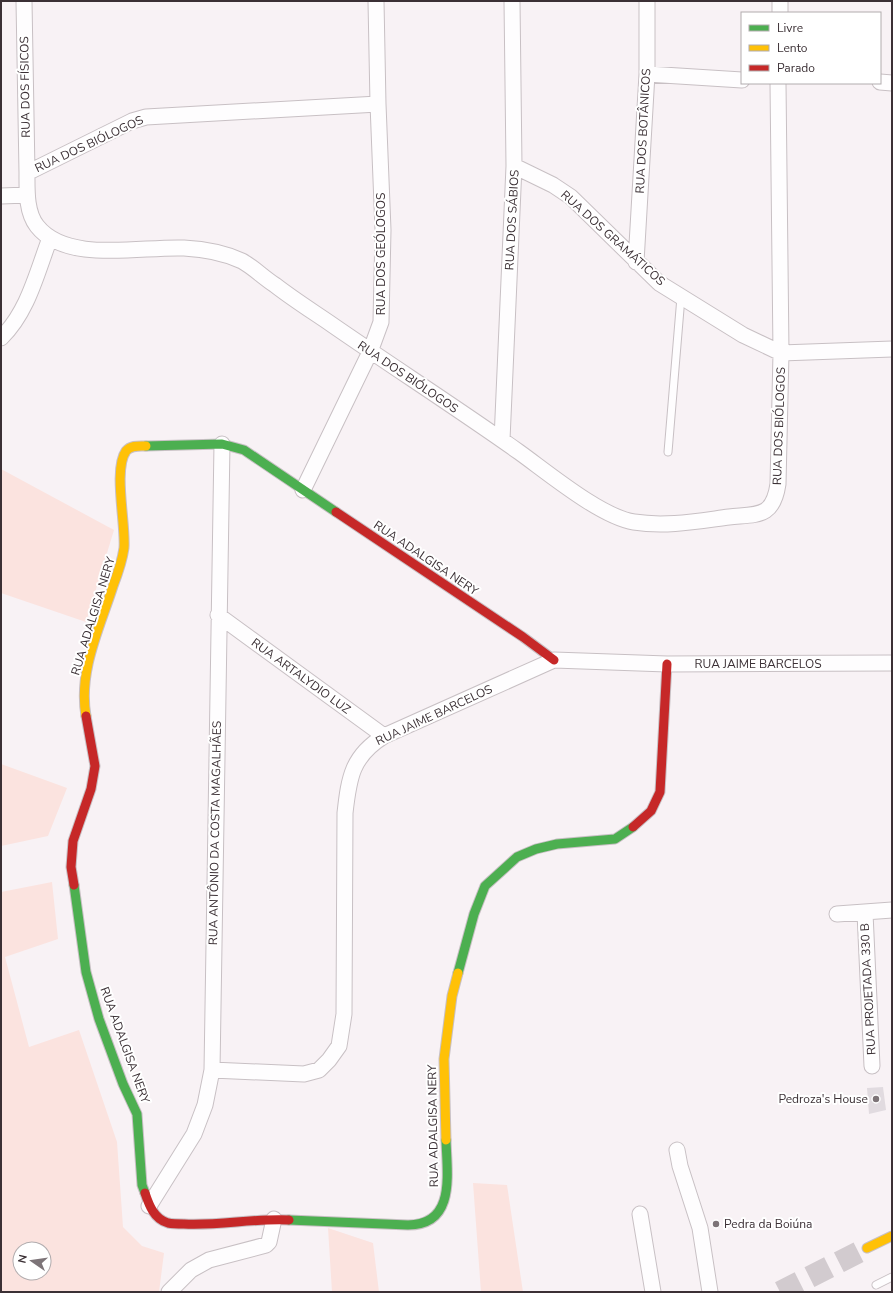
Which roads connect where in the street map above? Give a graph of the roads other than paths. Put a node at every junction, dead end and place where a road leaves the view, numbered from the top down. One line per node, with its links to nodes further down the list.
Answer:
1 (24, 1): 14 (street, RUA DOS FÍSICOS)
2 (376, 1): 12 (street, RUA DOS GEÓLOGOS)
3 (512, 1): 13 (street, RUA DOS SÁBIOS)
4 (647, 1): 7 (street, RUA DOS BOTÂNICOS)
5 (780, 1): 6 (street)
6 (780, 12)
7 (647, 74): 8 (street); 18 (street, RUA DOS BOTÂNICOS)
8 (741, 80)
9 (881, 82): 10 (street)
10 (892, 83)
11 (778, 84): 23 (street, RUA DOS BIÓLOGOS)
12 (378, 104): 14 (street, RUA DOS BIÓLOGOS); 22 (street, RUA DOS GEÓLOGOS)
13 (514, 166): 18 (street, RUA DOS GRAMÁTICOS); 24 (street, RUA DOS SÁBIOS)
14 (27, 173): 15 (street, RUA DOS BIÓLOGOS)
15 (26, 195): 16 (street); 17 (street, RUA DOS BIÓLOGOS)
16 (1, 196)
17 (50, 238): 20 (street); 22 (street, RUA DOS BIÓLOGOS)
18 (636, 262): 19 (street, RUA DOS GRAMÁTICOS)
19 (681, 296): 23 (street, RUA DOS GRAMÁTICOS); 26 (lane)
20 (1, 338)
21 (892, 349): 23 (street, RUA DOS GRAMÁTICOS)
22 (370, 352): 24 (street, RUA DOS BIÓLOGOS); 27 (street, RUA DOS GEÓLOGOS)
23 (781, 353): 24 (street, RUA DOS BIÓLOGOS)
24 (502, 440)
25 (222, 444): 27 (main road, RUA ADALGISA NERY); 28 (street, RUA ANTÔNIO DA COSTA MAGALHÃES); 39 (main road, RUA ADALGISA NERY)
26 (668, 452)
27 (303, 490): 29 (main road, RUA ADALGISA NERY)
28 (218, 615): 32 (street, RUA ARTALYDIO LUZ); 37 (street, RUA ANTÔNIO DA COSTA MAGALHÃES)
29 (554, 660): 31 (street, RUA JAIME BARCELOS); 32 (street, RUA JAIME BARCELOS)
30 (892, 663): 31 (street, RUA JAIME BARCELOS)
31 (667, 664): 41 (main road, RUA ADALGISA NERY)
32 (384, 736): 37 (street, RUA JAIME BARCELOS)
33 (892, 910): 34 (street)
34 (865, 913): 35 (street); 36 (street, RUA PROJETADA 330 B)
35 (837, 914)
36 (872, 1066)
37 (212, 1070): 39 (street, RUA ANTÔNIO DA COSTA MAGALHÃES)
38 (677, 1150): 48 (street)
39 (149, 1206): 41 (main road, RUA ADALGISA NERY)
40 (640, 1214): 47 (street)
41 (274, 1219): 46 (street)
42 (892, 1236): 43 (main road)
43 (867, 1248)
44 (892, 1277): 45 (lane)
45 (876, 1285)
46 (169, 1292)
47 (653, 1292)
48 (710, 1292)

